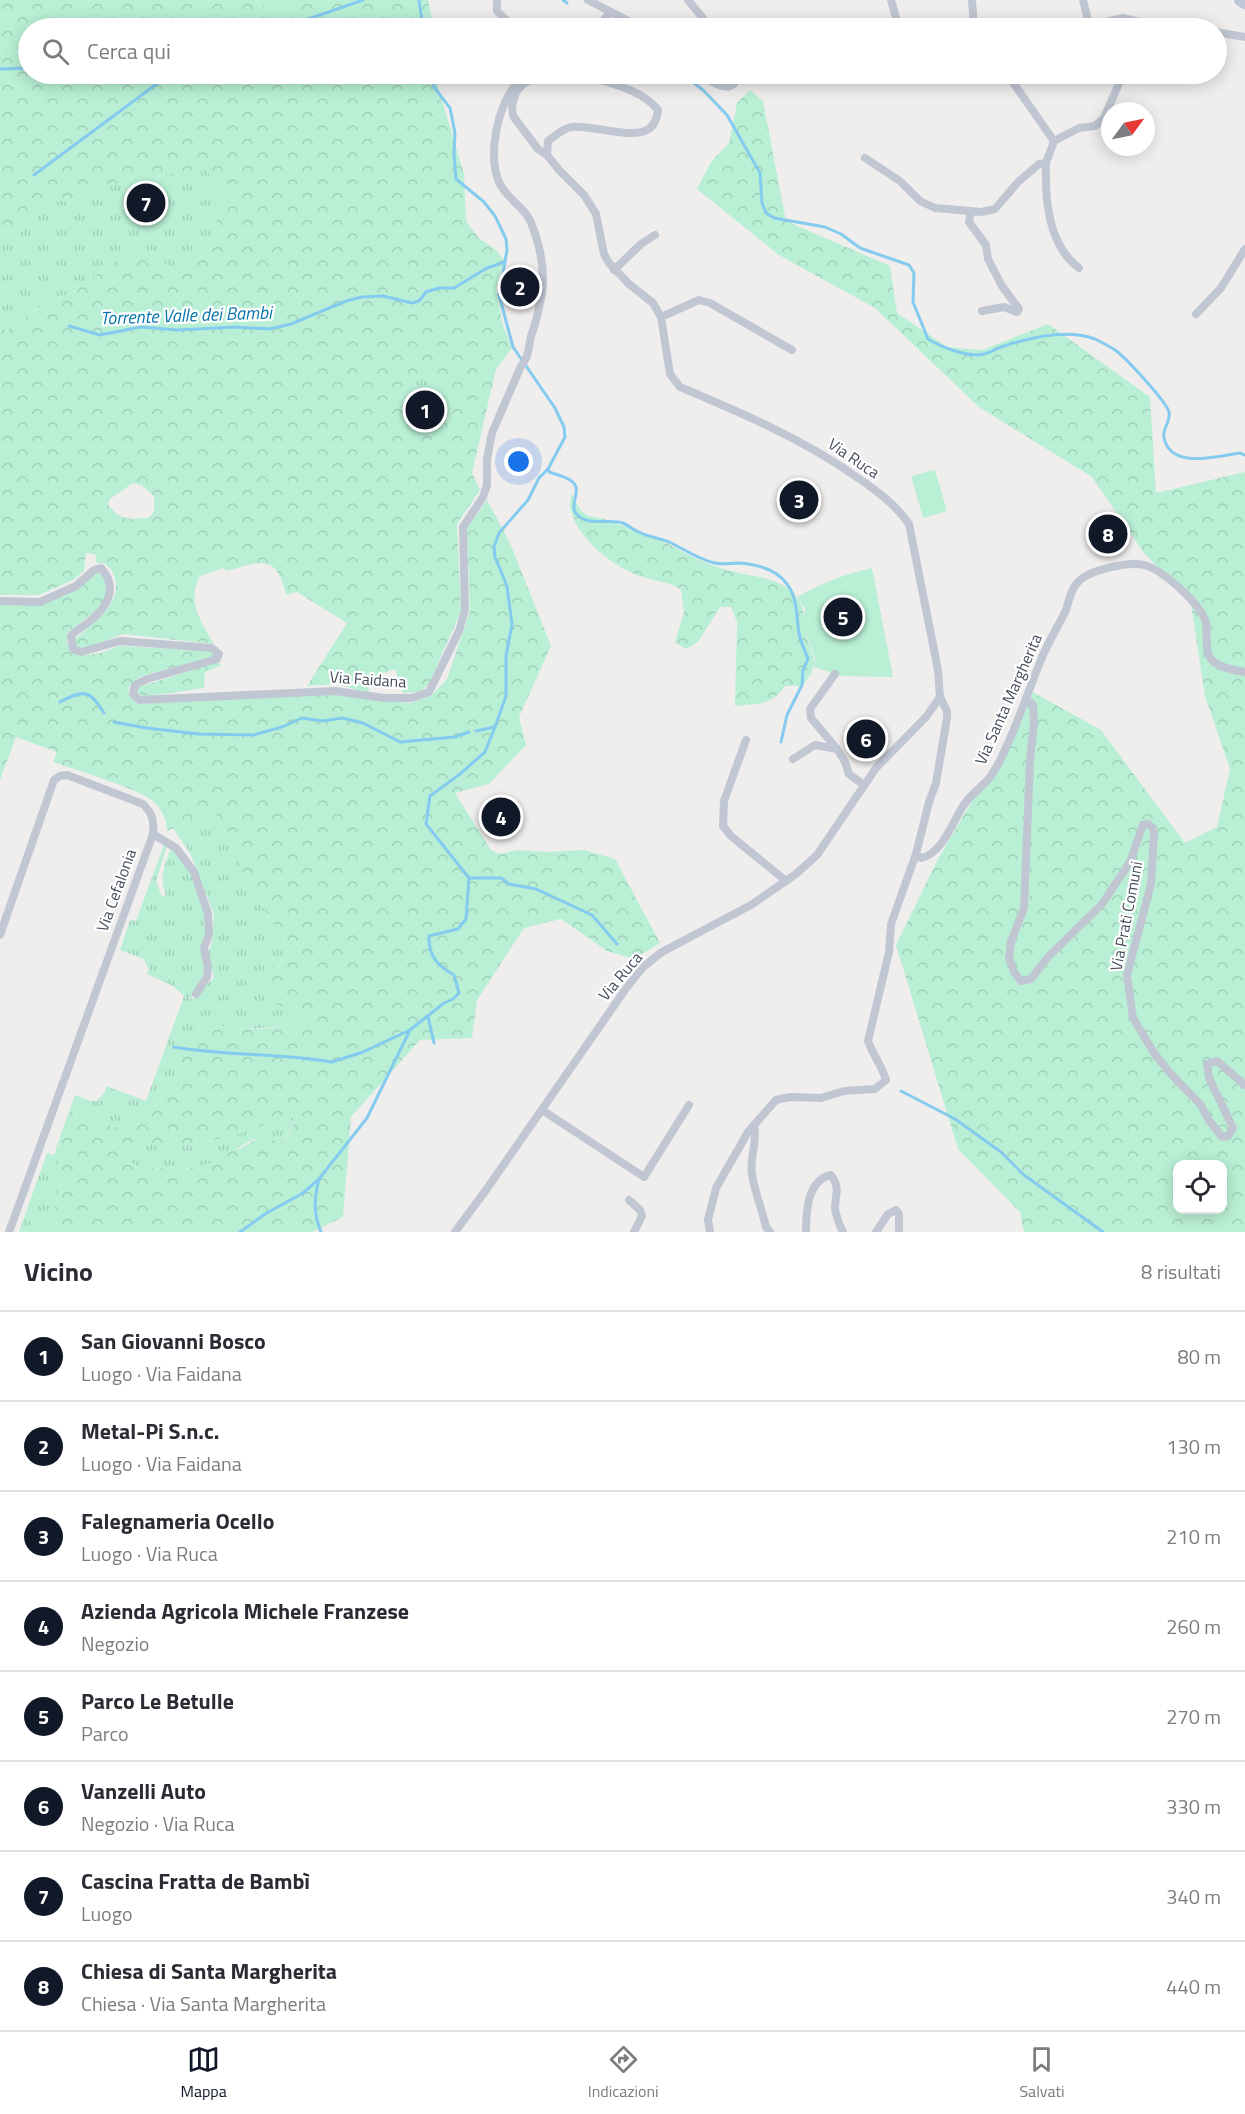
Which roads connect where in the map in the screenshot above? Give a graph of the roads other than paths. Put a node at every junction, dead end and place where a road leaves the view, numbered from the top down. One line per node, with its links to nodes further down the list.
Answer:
1 (497, 0): 10 (street)
2 (588, 0): 9 (street)
3 (688, 0): 13 (street)
4 (891, 0): 14 (street)
5 (972, 0): 15 (street)
6 (1083, 0): 16 (street)
7 (1240, 0): 8 (main road)
8 (1245, 3)
9 (610, 12): 11 (street); 12 (street)
10 (504, 18)
11 (606, 18)
12 (622, 18)
13 (703, 18)
14 (896, 18)
15 (973, 18)
16 (1088, 18)
17 (1227, 34): 18 (street)
18 (1245, 37)
19 (516, 84): 39 (street, Via Faidana)
20 (523, 84): 27 (street)
21 (610, 84): 27 (street)
22 (713, 84): 23 (street)
23 (732, 84)
24 (1013, 84): 26 (street)
25 (1119, 84): 26 (street)
26 (1054, 141): 29 (street)
27 (547, 155): 34 (street)
28 (865, 158): 30 (street)
29 (1046, 163): 30 (street); 33 (street)
30 (971, 211): 35 (street)
31 (655, 235): 34 (street)
32 (1245, 249): 36 (street)
33 (1079, 268)
34 (614, 270): 37 (street)
35 (982, 311)
36 (1196, 314)
37 (661, 317): 38 (street); 42 (street, Via Ruca)
38 (792, 350)
39 (0, 601)
40 (1245, 672): 43 (street, Via Santa Margherita)
41 (835, 674): 45 (street)
42 (940, 697): 47 (street, Via Ruca); 49 (street, Via Ruca)
43 (1025, 702): 49 (street, Via Santa Margherita); 53 (street, Via Prati Comuni)
44 (746, 740): 50 (street)
45 (837, 749): 46 (street); 47 (street)
46 (793, 759)
47 (864, 785): 50 (street, Via Ruca)
48 (153, 834): 51 (street, Via Cefalonia); 52 (street); 58 (street, Via Cefalonia)
49 (916, 854): 56 (street)
50 (786, 882): 55 (street, Via Ruca)
51 (0, 935)
52 (196, 994)
53 (1245, 1085)
54 (689, 1105): 55 (street)
55 (542, 1110): 59 (street, Via Ruca)
56 (754, 1126): 61 (street); 62 (street)
57 (629, 1200): 60 (street)
58 (9, 1232)
59 (455, 1232)
60 (634, 1232)
61 (710, 1232)
62 (770, 1232)
63 (806, 1232): 64 (street)
64 (843, 1232)
65 (876, 1232): 66 (street)
66 (899, 1232)

